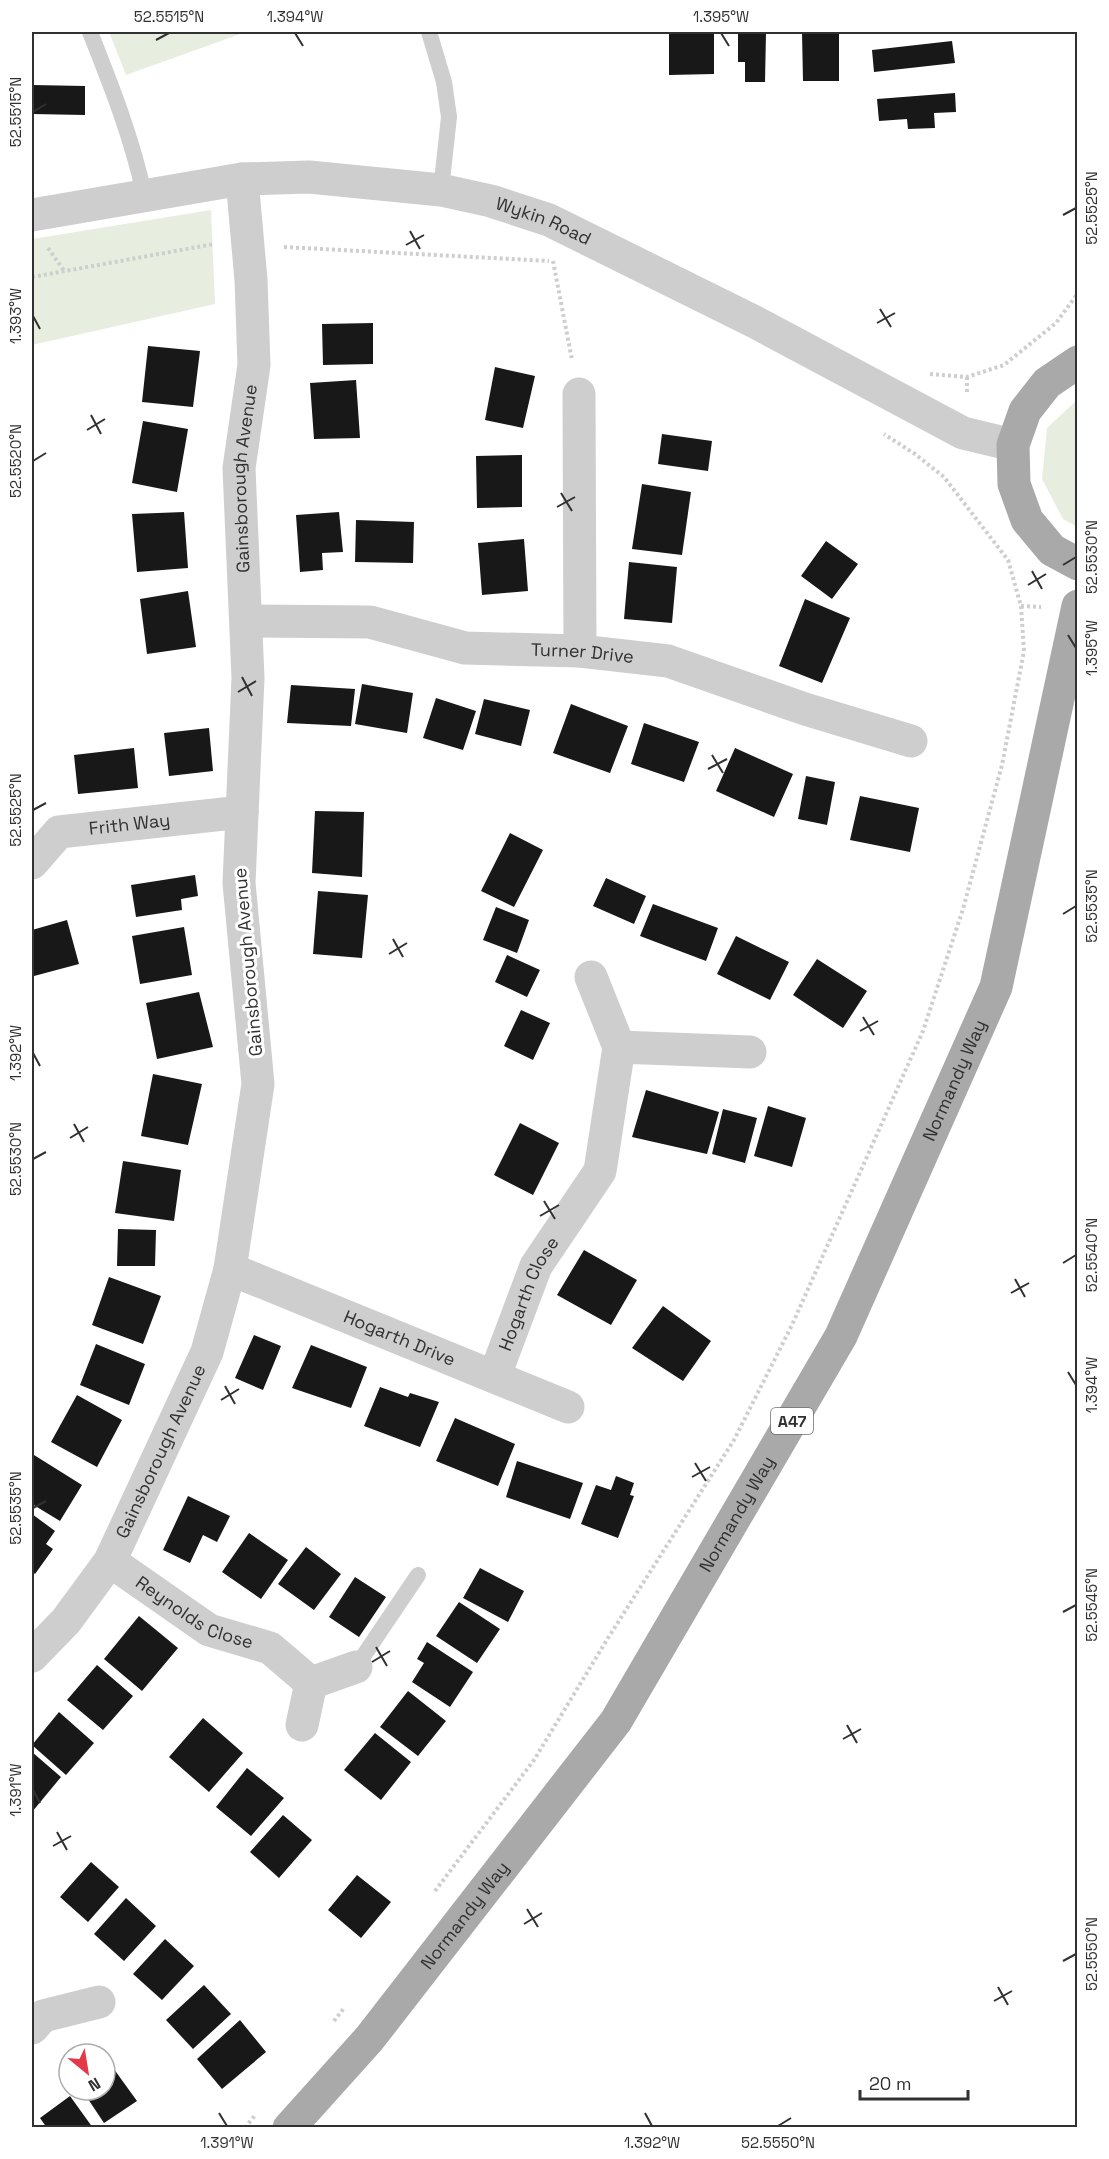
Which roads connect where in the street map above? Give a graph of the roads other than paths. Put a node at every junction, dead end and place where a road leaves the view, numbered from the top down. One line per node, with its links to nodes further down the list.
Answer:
1 (90, 32): 5 (lane)
2 (431, 32): 4 (lane)
3 (242, 179): 4 (street, Wykin Road); 5 (street, Wykin Road); 12 (street, Gainsborough Avenue)
4 (441, 190): 9 (street, Wykin Road)
5 (144, 194): 6 (street, Wykin Road)
6 (32, 215)
7 (1077, 362): 9 (main road)
8 (579, 394): 13 (street)
9 (1013, 446): 10 (main road)
10 (1077, 564)
11 (1077, 606): 31 (main road, Normandy Way / A47)
12 (246, 621): 13 (street, Turner Drive); 15 (street, Gainsborough Avenue)
13 (580, 651): 14 (street, Turner Drive)
14 (911, 741)
15 (242, 812): 16 (street, Frith Way); 20 (street, Gainsborough Avenue)
16 (32, 863)
17 (591, 977): 18 (street)
18 (619, 1047): 19 (street); 21 (street, Hogarth Close)
19 (750, 1052)
20 (230, 1269): 21 (street, Hogarth Drive); 23 (street, Gainsborough Avenue)
21 (495, 1375): 22 (street, Hogarth Drive)
22 (568, 1407)
23 (110, 1561): 25 (street, Gainsborough Avenue); 27 (street, Reynolds Close)
24 (418, 1575): 26 (lane)
25 (32, 1656)
26 (356, 1667): 27 (street)
27 (310, 1683): 28 (street)
28 (302, 1725)
29 (99, 2002): 30 (street)
30 (32, 2028)
31 (289, 2127)

